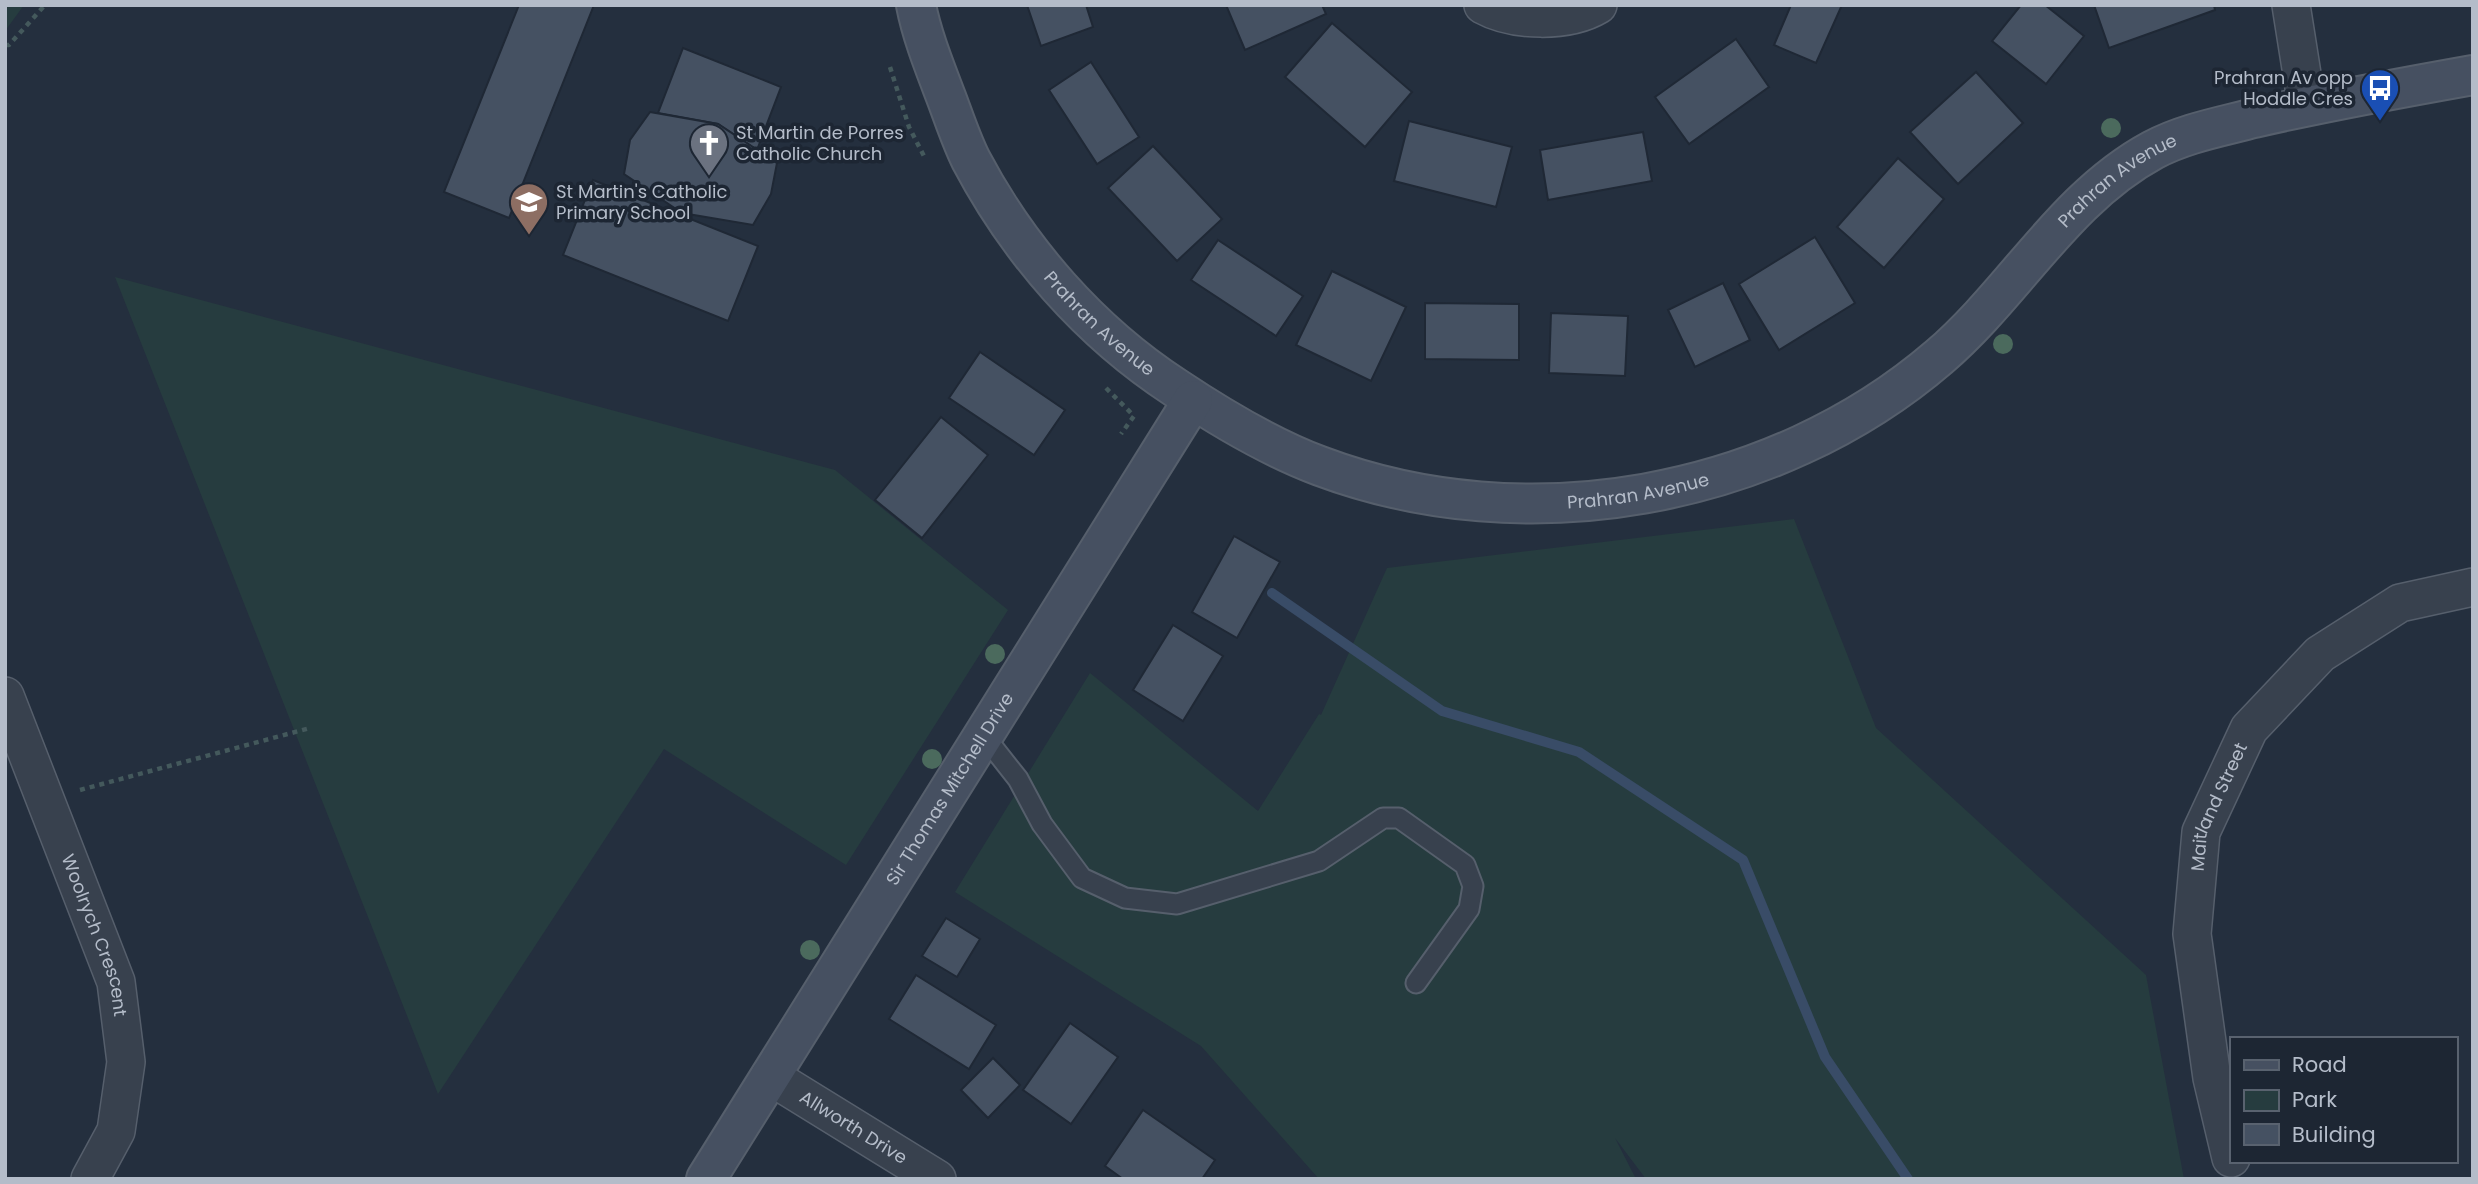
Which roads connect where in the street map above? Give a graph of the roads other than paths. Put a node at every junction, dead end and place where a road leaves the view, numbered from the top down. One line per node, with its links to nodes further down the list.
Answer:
1 (916, 5): 7 (street, Prahran Avenue)
2 (1483, 5): 3 (street)
3 (1598, 5)
4 (2291, 5): 6 (street)
5 (2473, 75): 6 (street, Prahran Avenue)
6 (2307, 106): 7 (street, Prahran Avenue)
7 (1193, 400): 10 (street, Sir Thomas Mitchell Drive)
8 (2473, 587): 14 (street, Maitland Street)
9 (5, 696): 11 (street, Woolrych Crescent)
10 (984, 736): 12 (lane); 13 (street, Sir Thomas Mitchell Drive)
11 (14, 746): 15 (street, Woolrych Crescent)
12 (1416, 983)
13 (770, 1076): 16 (street, Sir Thomas Mitchell Drive); 17 (street, Allworth Drive)
14 (2230, 1151)
15 (90, 1179)
16 (706, 1179)
17 (937, 1179)

